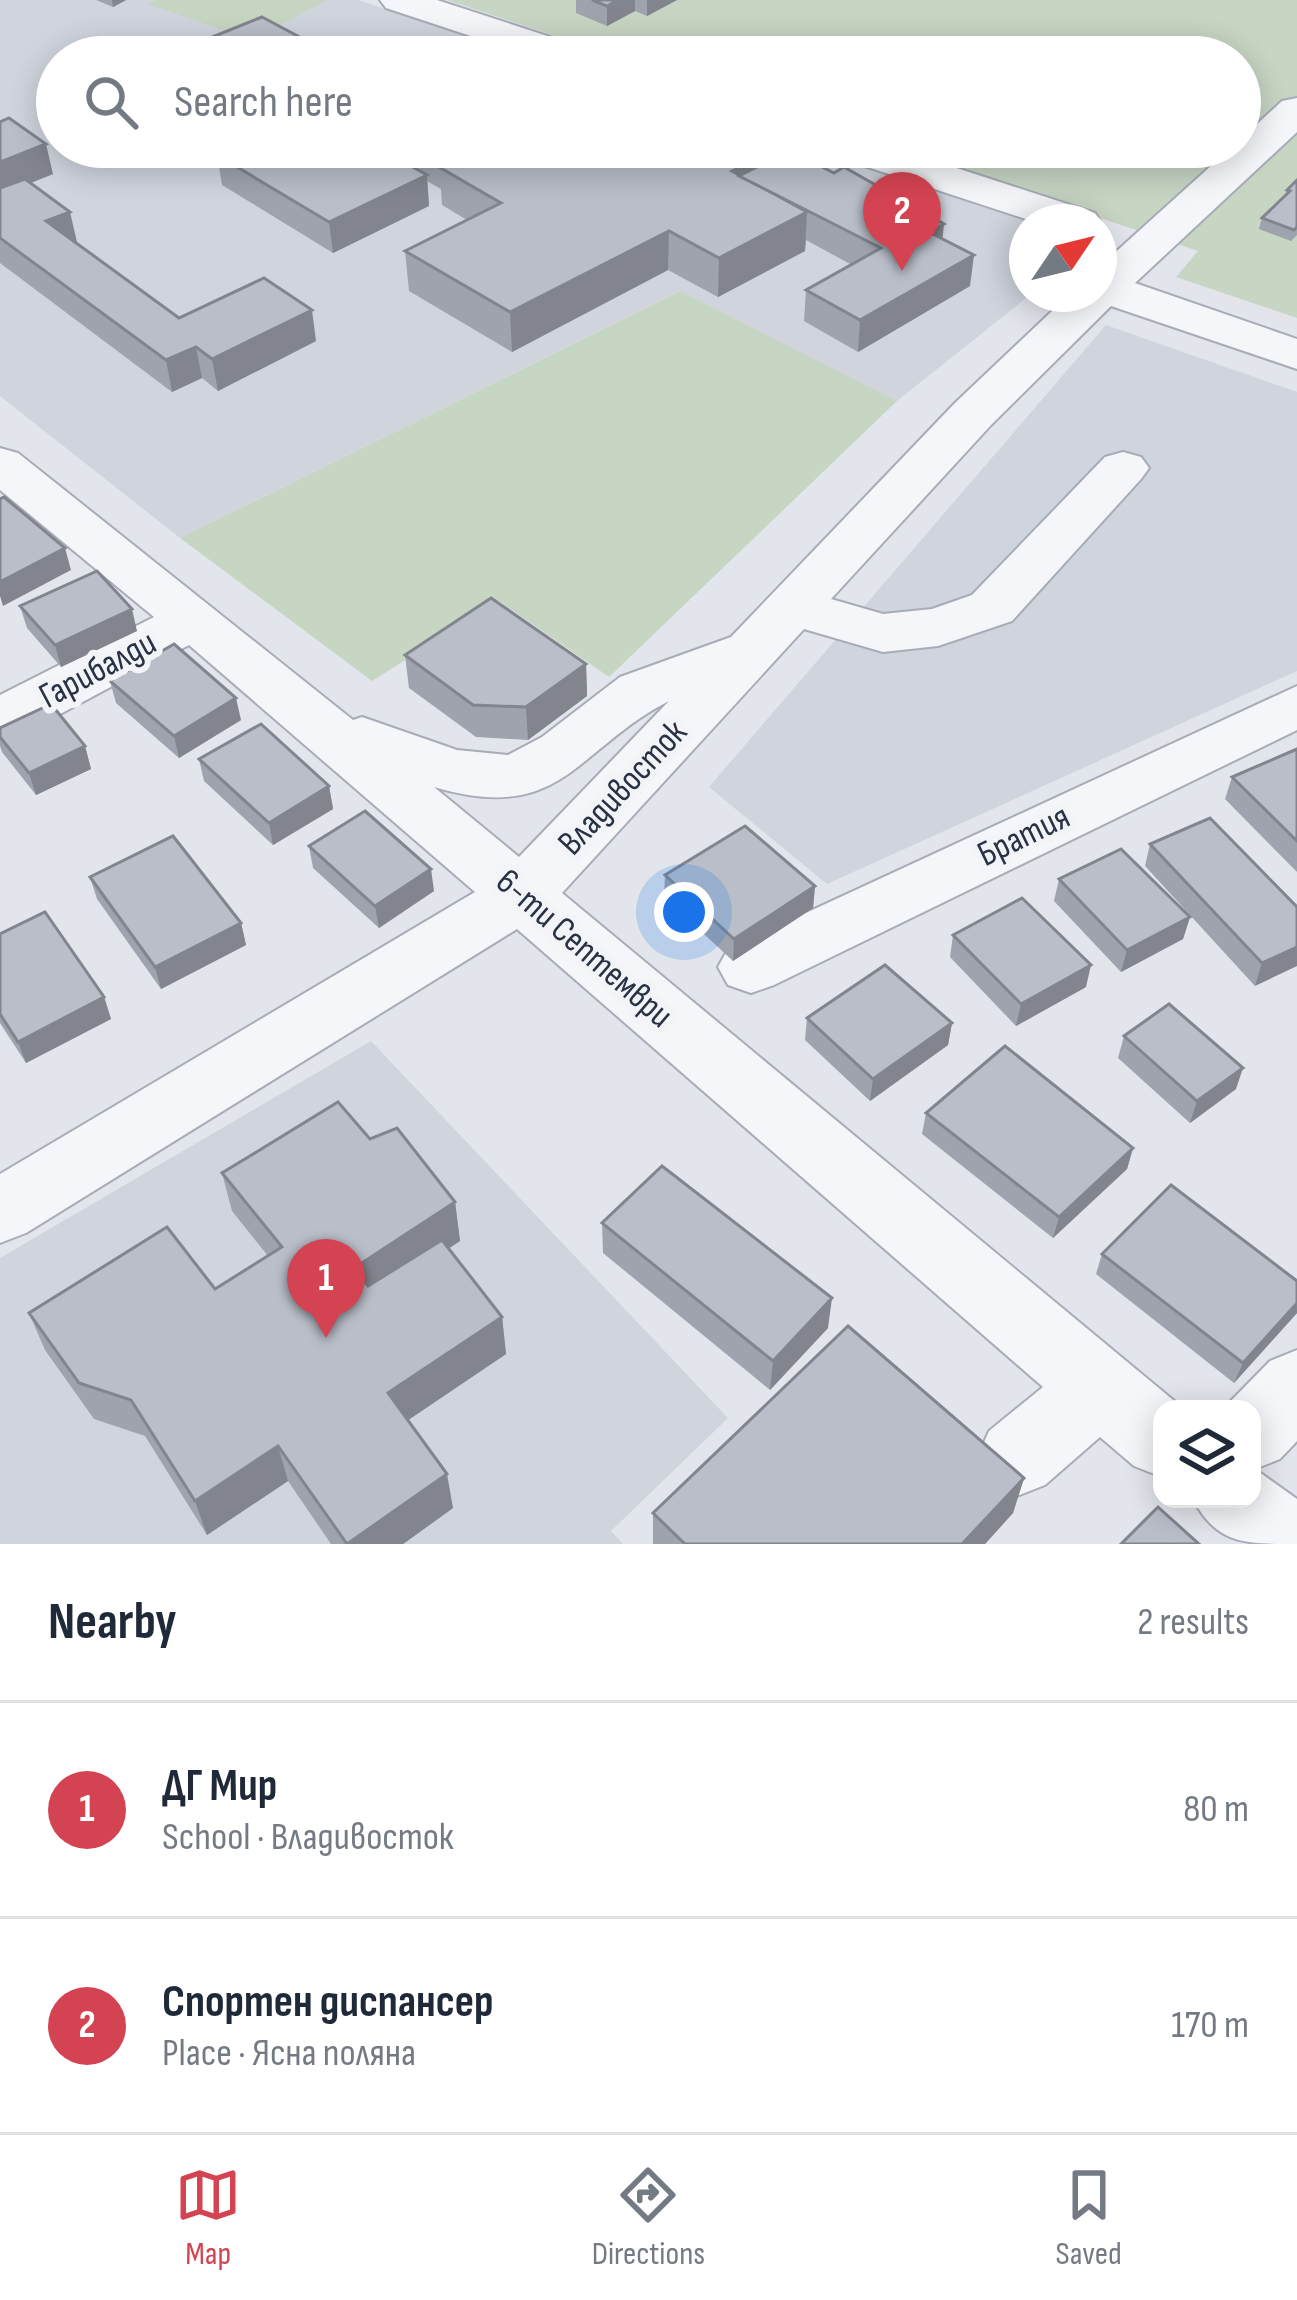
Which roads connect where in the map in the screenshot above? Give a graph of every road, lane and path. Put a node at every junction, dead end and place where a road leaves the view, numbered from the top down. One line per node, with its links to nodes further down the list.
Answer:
1 (399, 0): 2 (street)
2 (509, 36)
3 (1297, 110): 4 (street, Владивосток)
4 (1261, 142)
5 (913, 168): 7 (street)
6 (1233, 168): 9 (street, Владивосток)
7 (1024, 204)
8 (1117, 235): 9 (street)
9 (1148, 244): 10 (street, Владивосток)
10 (1117, 274)
11 (1117, 297): 13 (street)
12 (1078, 312): 16 (street, Владивосток)
13 (1297, 355)
14 (0, 464): 17 (street, 6-ти Септември)
15 (1124, 468): 16 (street)
16 (792, 607): 18 (street, Владивосток)
17 (195, 619): 20 (street, Гарибалди); 21 (street, 6-ти Септември)
18 (752, 650): 21 (street); 22 (street, Владивосток)
19 (1297, 706): 23 (street, Братия)
20 (0, 720)
21 (326, 729): 22 (street, 6-ти Септември)
22 (522, 896): 24 (street, Владивосток); 26 (street, 6-ти Септември)
23 (751, 967)
24 (0, 1210)
25 (1297, 1386): 27 (street)
26 (1100, 1388): 28 (street, 6-ти Септември); 29 (street)
27 (1261, 1423)
28 (1153, 1432)
29 (1017, 1458)
30 (1244, 1508): 31 (street)
31 (1290, 1544)

